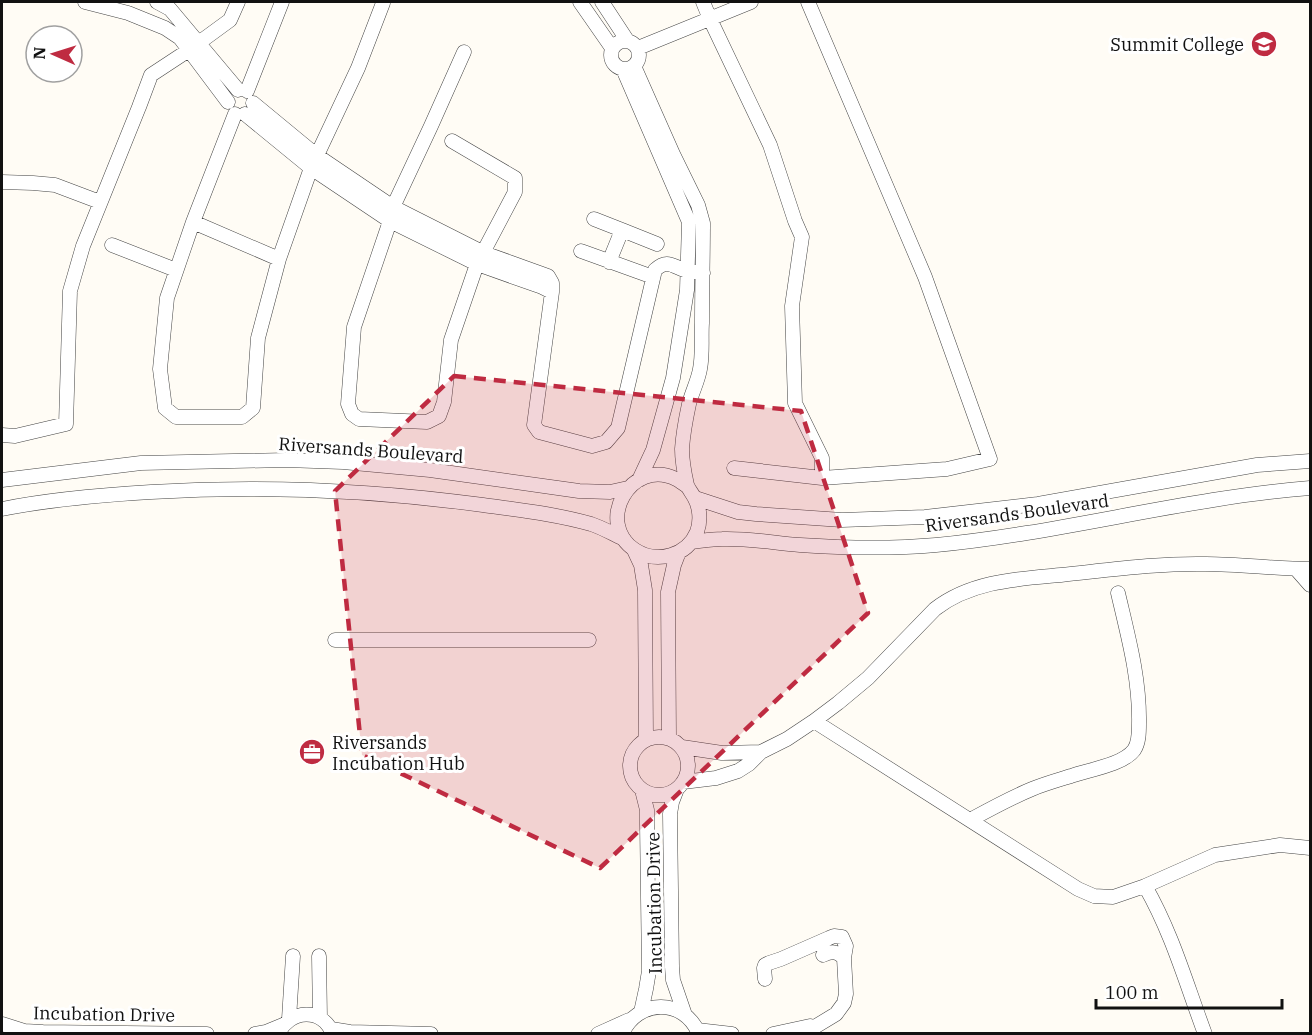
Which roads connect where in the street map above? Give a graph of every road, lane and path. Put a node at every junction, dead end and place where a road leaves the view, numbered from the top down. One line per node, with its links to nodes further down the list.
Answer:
1 (85, 2): 11 (street)
2 (157, 2): 14 (street)
3 (238, 2): 14 (street)
4 (282, 2): 18 (street)
5 (580, 2): 15 (street)
6 (602, 2): 13 (street)
7 (703, 2): 12 (street)
8 (751, 2): 12 (street)
9 (808, 2): 43 (street)
10 (383, 3): 20 (street)
11 (131, 7): 14 (street)
12 (710, 19): 13 (street); 43 (street)
13 (633, 44): 15 (street); 17 (street)
14 (194, 46): 18 (street); 23 (street)
15 (612, 48): 17 (street)
16 (464, 52): 24 (street)
17 (629, 67): 35 (street); 36 (street)
18 (241, 102): 20 (street); 21 (street); 26 (street)
19 (452, 141): 31 (street)
20 (316, 155): 21 (street); 24 (street)
21 (311, 168): 24 (street); 32 (street)
22 (2, 183): 23 (street)
23 (100, 202): 40 (street)
24 (392, 214): 31 (street); 31 (street)
25 (594, 219): 27 (street)
26 (193, 222): 32 (street); 34 (street)
27 (622, 230): 28 (street); 33 (street)
28 (657, 244)
29 (112, 245): 34 (street)
30 (581, 251): 33 (street)
31 (480, 258): 37 (street)
32 (279, 259): 34 (street)
33 (609, 262): 37 (street)
34 (176, 270)
35 (688, 271): 36 (street); 37 (street); 38 (street)
36 (703, 273): 39 (street)
37 (653, 277)
38 (674, 378): 39 (street); 45 (street)
39 (696, 386): 47 (street)
40 (2, 435)
41 (1311, 461): 47 (street, Riversands Boulevard)
42 (734, 468): 43 (street)
43 (822, 478)
44 (2, 480): 45 (street, Riversands Boulevard)
45 (634, 484): 47 (street); 50 (street)
46 (1311, 488): 49 (street, Riversands Boulevard)
47 (691, 492): 49 (street)
48 (2, 509): 50 (street)
49 (691, 542): 51 (street)
50 (629, 544): 51 (street); 60 (street)
51 (679, 552): 59 (street)
52 (1296, 569): 53 (street); 54 (street); 58 (street)
53 (1311, 569)
54 (1311, 585)
55 (1118, 593): 65 (street)
56 (335, 640): 57 (street)
57 (589, 640)
58 (814, 721): 62 (street); 65 (street)
59 (669, 738): 60 (street); 61 (street)
60 (646, 739): 64 (street)
61 (682, 747): 62 (street); 63 (street)
62 (761, 752): 63 (street)
63 (680, 786): 64 (street); 73 (street, Incubation Drive)
64 (642, 790): 74 (street, Incubation Drive)
65 (970, 820): 67 (street)
66 (1311, 848): 67 (street)
67 (1144, 886): 89 (street)
68 (823, 955): 71 (street)
69 (293, 956): 78 (street)
70 (319, 956): 75 (street)
71 (844, 958): 72 (street); 76 (street)
72 (765, 979)
73 (685, 1015): 74 (street); 80 (street, Incubation Drive)
74 (636, 1016): 84 (street); 85 (street, Incubation Drive)
75 (320, 1018): 78 (street); 79 (street)
76 (821, 1023): 87 (street); 88 (street)
77 (2, 1024): 81 (street, Incubation Drive)
78 (284, 1026): 82 (street)
79 (332, 1031): 83 (street)
80 (698, 1032): 86 (street)
81 (207, 1034)
82 (255, 1034)
83 (431, 1034)
84 (598, 1034)
85 (622, 1034)
86 (732, 1034)
87 (773, 1034)
88 (803, 1034)
89 (1204, 1034)

